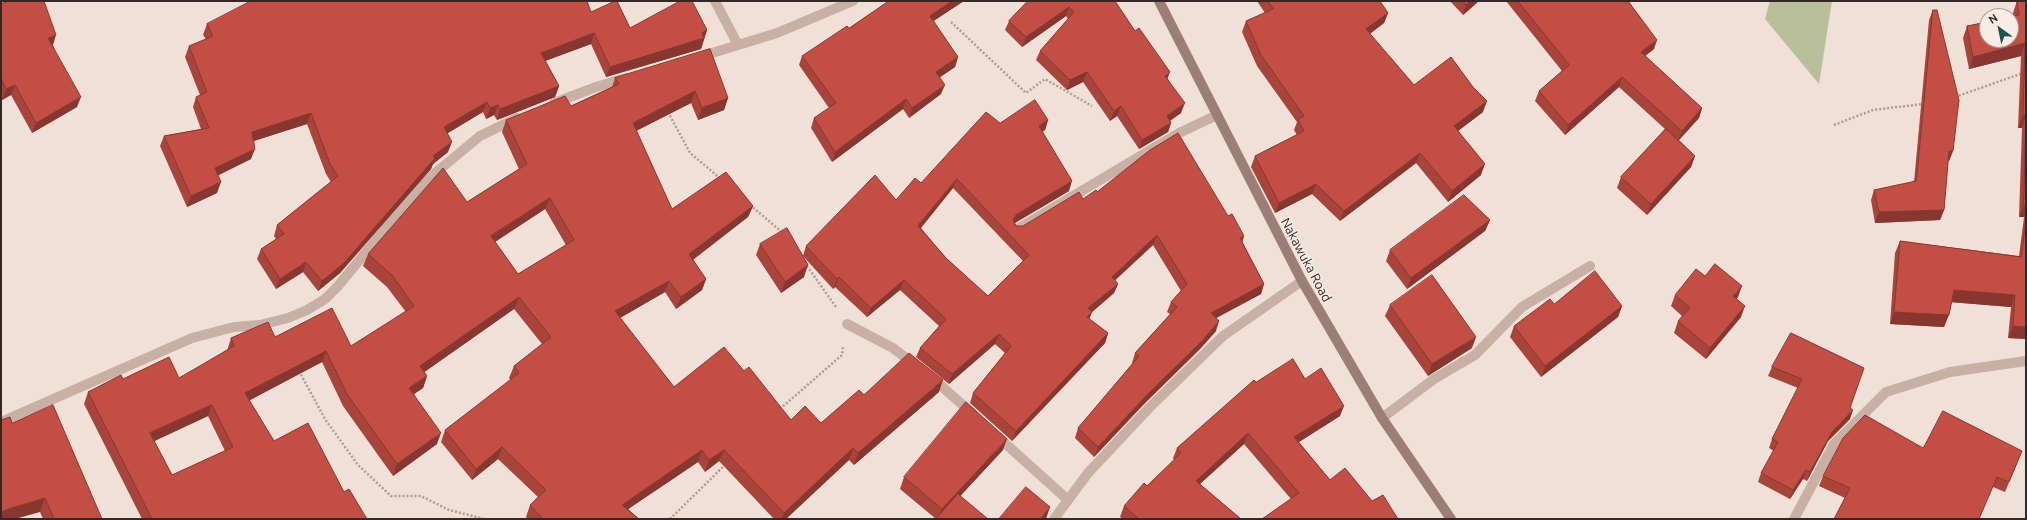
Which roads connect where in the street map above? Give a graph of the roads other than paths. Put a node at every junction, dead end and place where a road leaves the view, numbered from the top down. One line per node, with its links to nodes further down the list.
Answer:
1 (715, 1): 4 (street)
2 (853, 1): 4 (street)
3 (1159, 1): 9 (main road, Nakawuka Road)
4 (738, 45): 5 (street)
5 (692, 59)
6 (634, 76): 7 (street)
7 (544, 107)
8 (524, 115): 16 (street)
9 (1217, 115): 10 (street); 12 (main road, Nakawuka Road)
10 (1016, 230)
11 (1590, 266): 15 (street)
12 (1302, 281): 15 (main road, Nakawuka Road); 17 (street)
13 (847, 324): 17 (street)
14 (2026, 361): 20 (street)
15 (1382, 418): 19 (main road, Nakawuka Road)
16 (1, 422)
17 (1068, 500): 18 (street)
18 (1054, 519)
19 (1451, 519)
20 (1794, 519)

